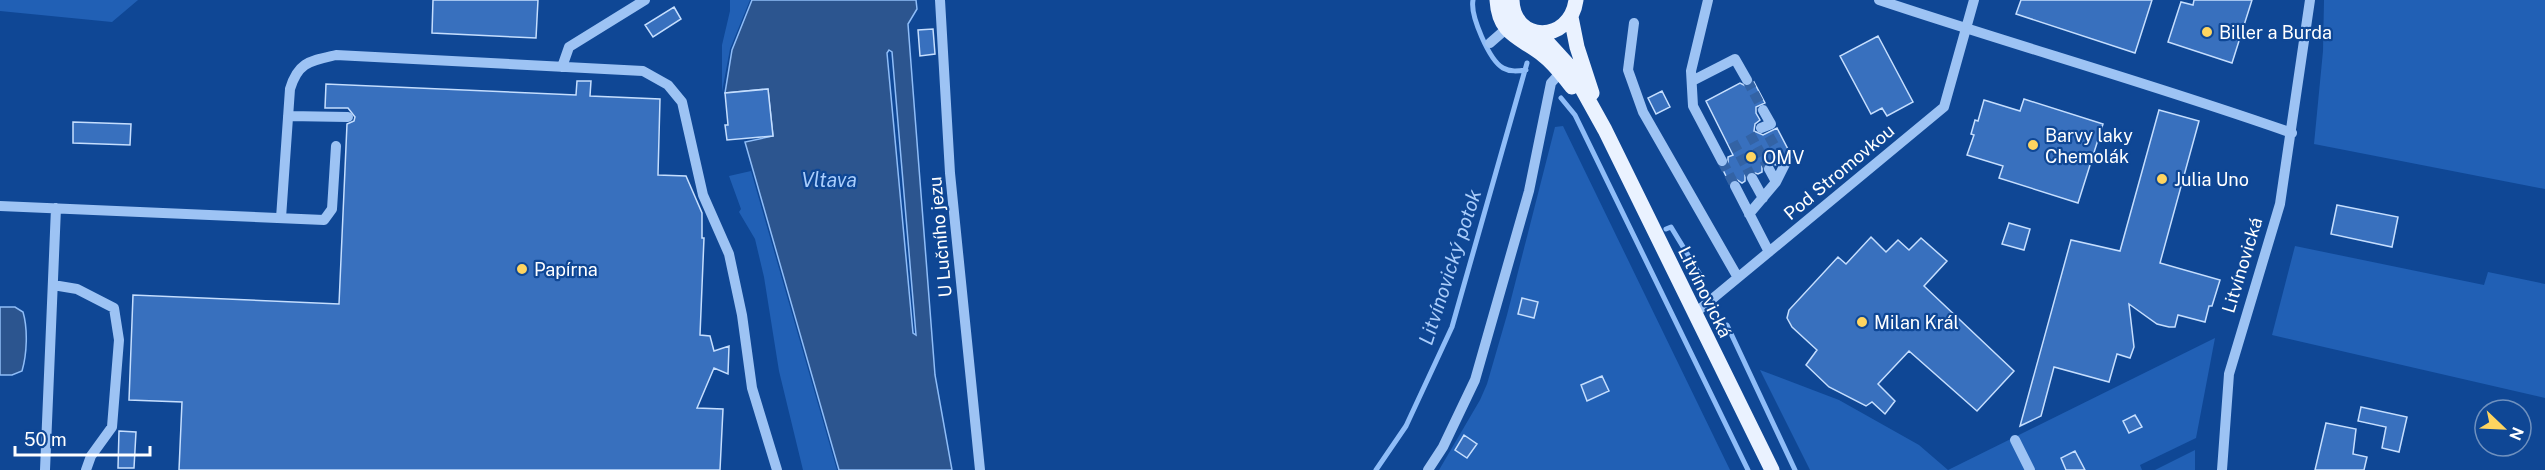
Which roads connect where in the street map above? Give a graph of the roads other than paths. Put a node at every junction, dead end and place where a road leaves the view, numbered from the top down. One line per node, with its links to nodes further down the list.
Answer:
1 (645, 0): 16 (street)
2 (940, 0): 46 (street, U Lučního jezu)
3 (1497, 0): 12 (main road)
4 (1512, 0): 14 (main road, Litvínovická)
5 (1576, 0): 10 (main road)
6 (1708, 0): 19 (street)
7 (1880, 0): 13 (street)
8 (1974, 0): 13 (street, Pod Stromovkou)
9 (2310, 0): 25 (street, Litvínovická)
10 (1571, 17): 14 (main road); 23 (main road, Litvínovická)
11 (1634, 23): 39 (street)
12 (1506, 29): 15 (street); 17 (main road)
13 (1966, 29): 25 (street); 38 (street, Pod Stromovkou)
14 (1532, 31): 23 (main road, Litvínovická)
15 (1490, 43)
16 (562, 67): 21 (street); 45 (street)
17 (1561, 72): 23 (main road); 47 (street)
18 (1747, 80): 19 (street)
19 (1692, 81): 26 (street)
20 (1764, 110): 24 (street)
21 (288, 116): 22 (street); 37 (street)
22 (348, 117)
23 (1605, 130): 41 (main road, Litvínovická)
24 (1765, 130)
25 (2292, 133): 50 (street, Litvínovická)
26 (1728, 145)
27 (336, 146): 37 (street)
28 (1783, 161): 31 (street)
29 (1768, 169): 31 (street)
30 (1752, 178): 33 (street)
31 (1776, 182): 33 (street)
32 (1735, 186): 36 (street)
33 (1762, 198): 36 (street)
34 (0, 206): 35 (street)
35 (56, 208): 37 (street); 40 (street)
36 (1749, 214): 38 (street)
37 (281, 218)
38 (1769, 252): 39 (street, Pod Stromovkou)
39 (1737, 276): 41 (street, Pod Stromovkou)
40 (53, 285): 43 (street); 44 (street)
41 (1694, 314): 48 (main road, Litvínovická)
42 (2015, 440): 49 (street)
43 (45, 470)
44 (86, 470)
45 (777, 470)
46 (980, 470)
47 (1428, 470)
48 (1772, 470)
49 (2030, 470)
50 (2222, 470)

